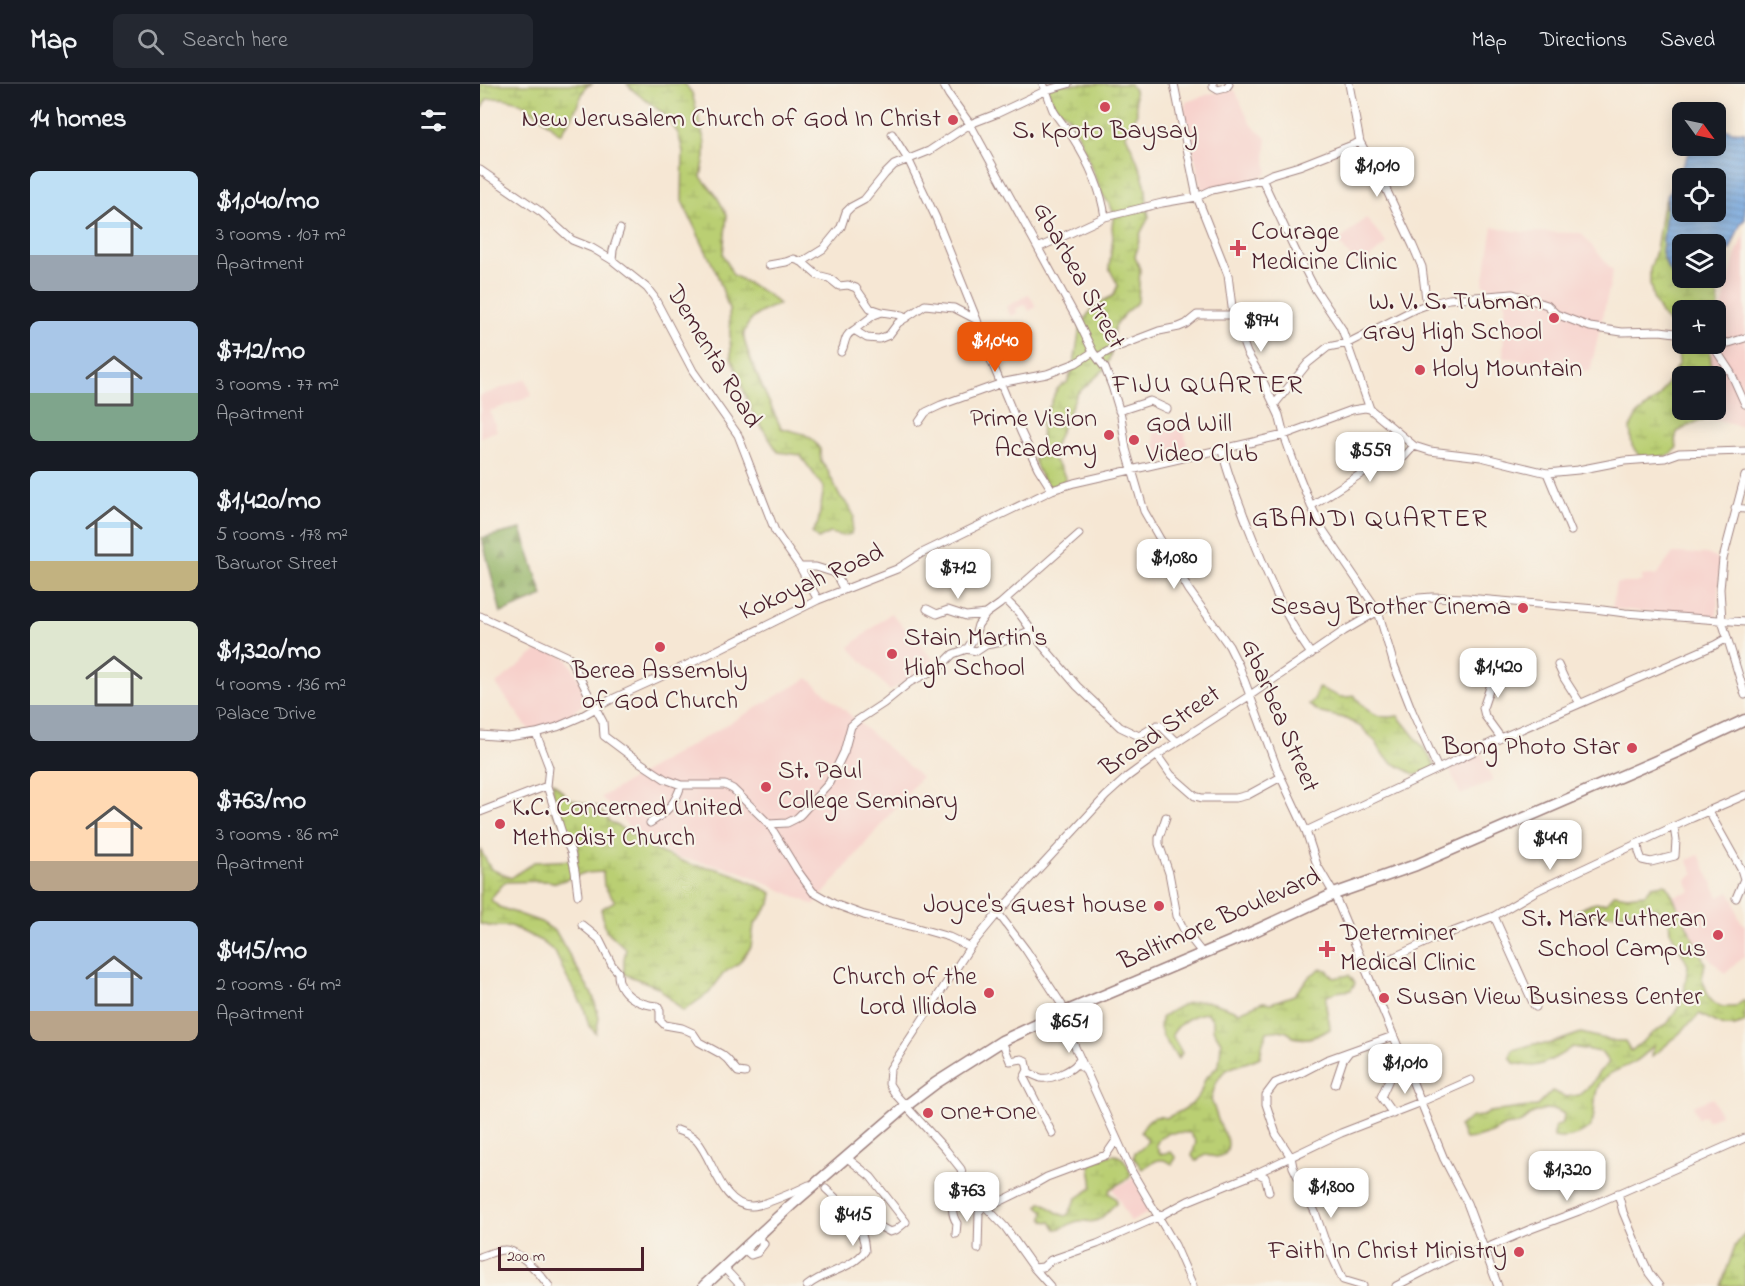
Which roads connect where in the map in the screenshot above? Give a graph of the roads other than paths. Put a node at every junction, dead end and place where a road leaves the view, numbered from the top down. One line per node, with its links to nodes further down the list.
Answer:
1 (943, 84): 8 (street, Gbarbea Street)
2 (1068, 84): 7 (street)
3 (1174, 84): 14 (street)
4 (1213, 84): 5 (street)
5 (1229, 84)
6 (1349, 84): 10 (street)
7 (1045, 87): 8 (street); 15 (street)
8 (969, 124): 11 (street); 17 (street, Gbarbea Street)
9 (892, 134): 11 (street)
10 (1360, 142): 13 (street); 21 (street)
11 (909, 161): 19 (street); 25 (street)
12 (480, 170): 18 (street, Dementa Road)
13 (1262, 179): 14 (street); 29 (street)
14 (1197, 197): 15 (street); 23 (street)
15 (1105, 217): 17 (street)
16 (620, 229): 18 (street)
17 (1038, 248): 32 (street, Gbarbea Street)
18 (612, 260): 54 (street, Dementa Road)
19 (802, 262): 20 (street); 22 (street)
20 (769, 265)
21 (1429, 303): 27 (street); 29 (street)
22 (882, 312): 24 (street); 26 (street)
23 (1233, 315): 32 (street); 36 (street)
24 (906, 318): 25 (street); 26 (street)
25 (977, 320): 34 (street)
26 (854, 330): 31 (street)
27 (1672, 333)
28 (1745, 338): 30 (street)
29 (1348, 343): 36 (street); 38 (street)
30 (1726, 343)
31 (841, 352)
32 (1096, 354): 34 (street); 39 (street, Gbarbea Street)
33 (1721, 354): 35 (street)
34 (1001, 384): 40 (street); 48 (street)
35 (1745, 404)
36 (1274, 405): 41 (street)
37 (1167, 409): 39 (street)
38 (1370, 409): 41 (street, Kokoyah Road); 42 (street)
39 (1119, 411): 45 (street, Gbarbea Street)
40 (919, 422)
41 (1284, 435): 43 (street, Kokoyah Road); 49 (street)
42 (1414, 446): 46 (street); 49 (street)
43 (1222, 450): 45 (street, Kokoyah Road); 67 (street)
44 (1745, 452): 46 (street)
45 (1132, 471): 48 (street, Kokoyah Road); 71 (street, Gbarbea Street)
46 (1547, 472): 52 (street)
47 (1745, 476): 50 (street)
48 (1052, 490): 55 (street, Kokoyah Road)
49 (1311, 506): 59 (street)
50 (1736, 508): 51 (street); 62 (street)
51 (1745, 509)
52 (1571, 531)
53 (1079, 534): 57 (street)
54 (800, 567): 55 (street); 56 (street, Dementa Road)
55 (844, 590): 56 (street, Kokoyah Road)
56 (818, 600): 73 (street, Kokoyah Road)
57 (1006, 600): 60 (street); 64 (street)
58 (927, 609): 60 (street)
59 (1378, 611): 62 (street, Broad Street); 67 (street, Broad Street); 80 (street)
60 (986, 614): 66 (street)
61 (480, 616): 73 (street)
62 (1722, 621): 63 (street, Broad Street); 65 (street)
63 (1745, 622)
64 (1032, 630): 66 (street); 78 (street)
65 (1727, 638): 70 (street); 72 (street)
66 (965, 649): 89 (street)
67 (1311, 654): 71 (street, Broad Street)
68 (1507, 660): 77 (street)
69 (1558, 665): 72 (street)
70 (1745, 694)
71 (1250, 696): 78 (street, Broad Street); 81 (street, Gbarbea Street)
72 (1580, 703): 77 (street)
73 (595, 708): 75 (street, Kokoyah Road); 82 (street)
74 (1745, 720): 94 (highway, Baltimore Boulevard)
75 (536, 733): 76 (street, Kokoyah Road); 83 (street)
76 (480, 735)
77 (1501, 738): 80 (street)
78 (1177, 742): 79 (street, Broad Street)
79 (1156, 755): 81 (street); 97 (street, Broad Street)
80 (1438, 769): 91 (street)
81 (1281, 777): 91 (street, Gbarbea Street)
82 (681, 785): 88 (street); 89 (street)
83 (547, 786): 86 (street); 95 (street)
84 (1745, 795): 85 (street)
85 (1708, 810): 90 (street); 93 (street)
86 (480, 812)
87 (1166, 817): 101 (street)
88 (650, 823)
89 (769, 824): 100 (street)
90 (1674, 827): 92 (street); 92 (street)
91 (1306, 831): 94 (street, Gbarbea Street)
92 (1638, 843): 98 (street)
93 (1744, 879): 96 (street)
94 (1334, 894): 101 (highway, Baltimore Boulevard); 102 (street, Gbarbea Street)
95 (578, 895)
96 (1736, 898)
97 (998, 912): 100 (street, Broad Street); 104 (street)
98 (1494, 916): 102 (street); 103 (street)
99 (582, 925): 110 (street)
100 (970, 947): 115 (street, Broad Street)
101 (1203, 954): 104 (highway, Baltimore Boulevard)
102 (1366, 970): 105 (street, Gbarbea Street)
103 (1536, 1006)
104 (1060, 1014): 106 (highway, Baltimore Boulevard); 111 (street)
105 (1393, 1036): 107 (street); 108 (street, Gbarbea Street)
106 (1002, 1041): 109 (street); 115 (highway, Baltimore Boulevard)
107 (1348, 1052): 113 (street); 122 (street)
108 (1402, 1058): 114 (street, Gbarbea Street); 116 (street)
109 (1027, 1072): 111 (street); 118 (street)
110 (745, 1073)
111 (1089, 1079): 120 (street)
112 (1471, 1080): 114 (street)
113 (1335, 1084)
114 (1421, 1102): 116 (street); 133 (street, Gbarbea Street)
115 (907, 1105): 121 (highway, Baltimore Boulevard); 124 (street, Broad Street)
116 (1393, 1114): 122 (street)
117 (677, 1130): 125 (street)
118 (1052, 1133)
119 (1745, 1138): 127 (street)
120 (1123, 1154): 128 (street); 130 (street)
121 (846, 1157): 125 (highway, Baltimore Boulevard); 129 (street)
122 (1291, 1157): 123 (street); 143 (street)
123 (1257, 1173): 126 (street); 130 (street)
124 (963, 1179): 128 (street, Broad Street); 131 (street)
125 (823, 1184): 129 (street); 135 (highway, Baltimore Boulevard)
126 (1269, 1192)
127 (1618, 1193): 133 (street); 146 (street)
128 (984, 1205): 132 (street); 136 (street, Broad Street)
129 (849, 1210): 140 (street)
130 (1158, 1216): 136 (street); 142 (street)
131 (956, 1234)
132 (978, 1249)
133 (1484, 1249): 144 (street); 145 (street, Gbarbea Street)
134 (480, 1257): 137 (street)
135 (724, 1268): 138 (highway, Baltimore Boulevard); 139 (street)
136 (1034, 1268): 141 (street, Broad Street)
137 (549, 1286)
138 (704, 1286)
139 (741, 1286)
140 (807, 1286)
141 (1050, 1286)
142 (1193, 1286)
143 (1364, 1286)
144 (1396, 1286)
145 (1498, 1286)
146 (1659, 1286)

